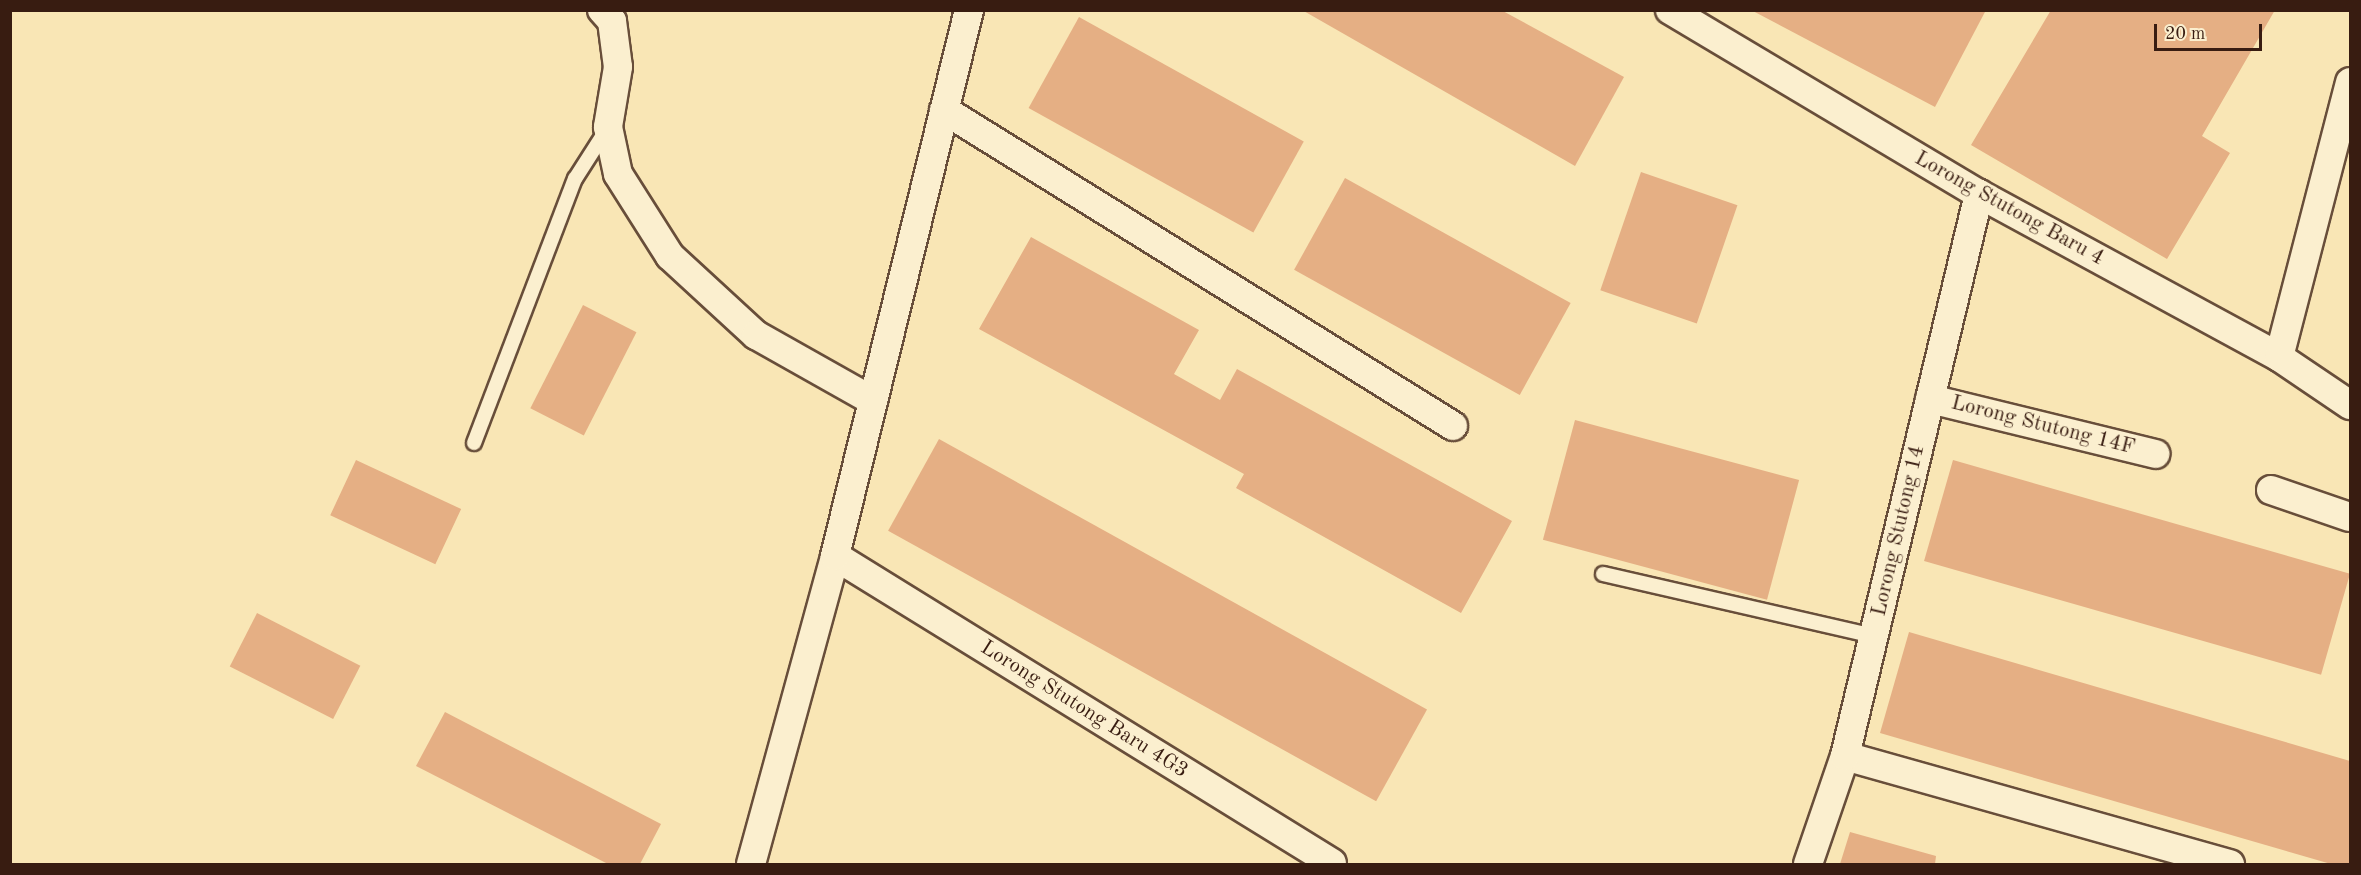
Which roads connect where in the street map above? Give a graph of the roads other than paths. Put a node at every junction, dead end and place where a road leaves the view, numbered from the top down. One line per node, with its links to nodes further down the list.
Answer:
1 (602, 10): 6 (street)
2 (969, 10): 5 (street)
3 (1677, 12): 7 (street, Lorong Stutong Baru 4)
4 (2350, 82): 8 (street)
5 (944, 110): 10 (street); 12 (street)
6 (609, 127): 10 (street); 13 (lane)
7 (1979, 194): 8 (street, Lorong Stutong Baru 4); 9 (street, Lorong Stutong 14)
8 (2279, 357): 11 (street, Lorong Stutong Baru 4)
9 (1930, 399): 14 (street, Lorong Stutong 14F); 19 (street, Lorong Stutong 14)
10 (873, 401): 17 (street)
11 (2350, 405)
12 (1453, 426)
13 (474, 443)
14 (2155, 454)
15 (2271, 490): 16 (street)
16 (2350, 517)
17 (836, 556): 21 (street, Lorong Stutong Baru 4G3); 22 (street)
18 (1603, 574): 19 (lane)
19 (1874, 636): 20 (street, Lorong Stutong 14)
20 (1845, 756): 23 (street, Lorong Stutong 14); 24 (street)
21 (1332, 863)
22 (751, 864)
23 (1808, 864)
24 (2230, 864)

